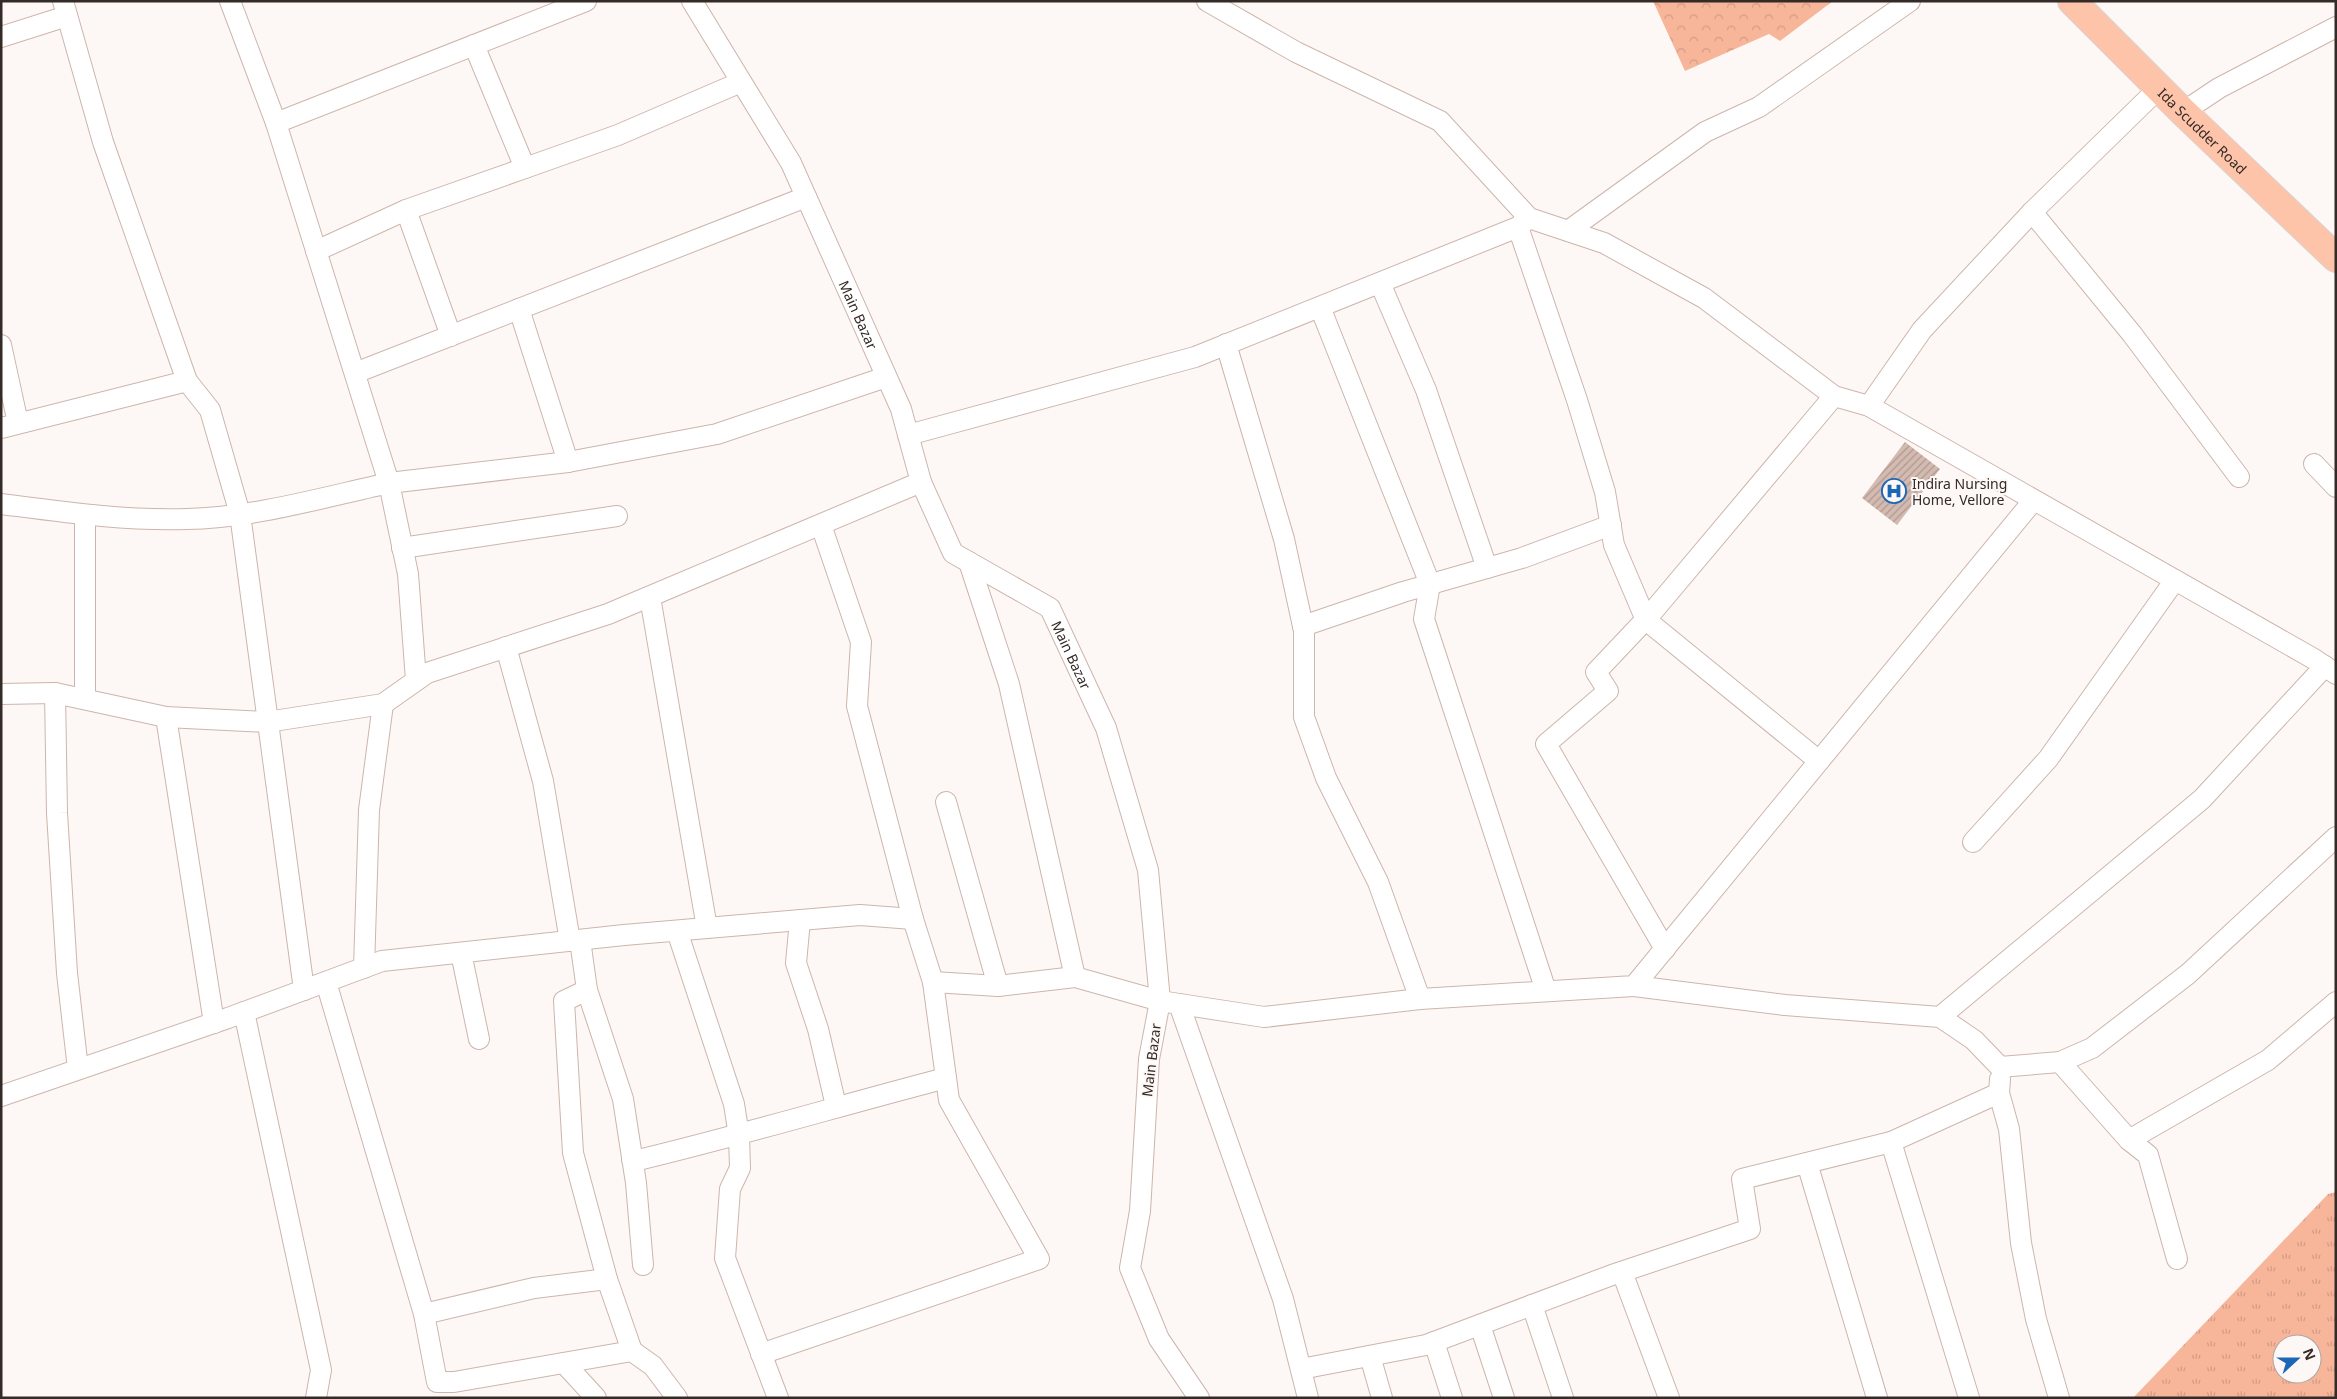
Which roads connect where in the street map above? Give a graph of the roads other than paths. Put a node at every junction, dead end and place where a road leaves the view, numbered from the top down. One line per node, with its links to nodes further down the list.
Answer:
1 (230, 1): 14 (street)
2 (586, 1): 10 (street)
3 (692, 1): 11 (street, Main Bazar)
4 (1207, 1): 19 (street)
5 (1910, 1): 20 (street)
6 (2072, 1): 12 (main road, Ida Scudder Road)
7 (65, 8): 9 (street); 31 (street)
8 (2336, 27): 13 (street)
9 (1, 37)
10 (474, 45): 14 (street); 15 (street)
11 (741, 82): 15 (street); 16 (street, Main Bazar)
12 (2159, 88): 13 (main road, Ida Scudder Road); 18 (street)
13 (2183, 112): 22 (main road, Ida Scudder Road)
14 (276, 123): 21 (street)
15 (525, 168): 17 (street)
16 (806, 197): 25 (street); 30 (street, Main Bazar)
17 (406, 210): 21 (street); 26 (street)
18 (2032, 212): 33 (street); 38 (street)
19 (1523, 223): 20 (street); 23 (street); 48 (street)
20 (1568, 231): 32 (street)
21 (316, 251): 29 (street)
22 (2336, 258)
23 (1380, 283): 24 (street); 51 (street)
24 (1320, 307): 27 (street); 53 (street)
25 (519, 309): 26 (street); 36 (street)
26 (451, 336): 29 (street)
27 (1226, 344): 35 (street); 56 (street)
28 (1, 345): 34 (street)
29 (355, 373): 40 (street)
30 (886, 377): 35 (street, Main Bazar); 36 (street)
31 (186, 381): 34 (street); 45 (street)
32 (1834, 396): 33 (street); 55 (street)
33 (1869, 406): 42 (street)
34 (10, 426)
35 (908, 435): 39 (street, Main Bazar)
36 (568, 462): 40 (street)
37 (2314, 464): 41 (street)
38 (2239, 477)
39 (921, 482): 47 (street); 50 (street, Main Bazar)
40 (389, 483): 45 (street); 49 (street)
41 (2336, 487)
42 (2033, 501): 52 (street); 66 (street)
43 (1, 504): 44 (street)
44 (86, 514): 45 (street); 62 (street)
45 (240, 514): 65 (street)
46 (617, 516): 49 (street)
47 (821, 525): 54 (street); 70 (street)
48 (1611, 525): 51 (street); 55 (street)
49 (402, 548): 59 (street)
50 (969, 562): 78 (street); 87 (street, Main Bazar)
51 (1487, 568): 53 (street)
52 (2175, 580): 58 (street); 69 (street)
53 (1430, 584): 56 (street); 85 (street)
54 (650, 597): 57 (street); 72 (street)
55 (1646, 620): 66 (street); 75 (street)
56 (1303, 626): 86 (street)
57 (506, 647): 59 (street); 74 (street)
58 (2330, 670): 90 (street)
59 (416, 680): 63 (street)
60 (56, 693): 61 (street); 62 (street); 95 (street)
61 (1, 694)
62 (85, 699): 64 (street)
63 (383, 704): 65 (street); 77 (street)
64 (166, 717): 65 (street); 91 (street)
65 (267, 722): 83 (street)
66 (1819, 761): 75 (street)
67 (946, 802): 81 (street)
68 (2336, 837): 93 (street)
69 (1973, 842)
70 (913, 919): 71 (street); 80 (street)
71 (800, 920): 72 (street); 99 (street)
72 (708, 928): 73 (street)
73 (677, 931): 74 (street); 100 (street)
74 (575, 941): 76 (street); 84 (street)
75 (1665, 949): 82 (street)
76 (461, 953): 77 (street); 92 (street)
77 (364, 968): 79 (street)
78 (1076, 977): 81 (street); 87 (street)
79 (326, 982): 83 (street); 110 (street)
80 (933, 982): 81 (street); 96 (street)
81 (998, 986)
82 (1634, 986): 85 (street); 90 (street)
83 (304, 990): 89 (street)
84 (587, 990): 103 (street); 108 (street)
85 (1546, 991): 86 (street)
86 (1420, 999): 87 (street)
87 (1170, 1002): 117 (street); 122 (street, Main Bazar)
88 (2336, 1002): 101 (street)
89 (244, 1012): 91 (street); 118 (street)
90 (1940, 1017): 94 (street)
91 (214, 1023): 95 (street)
92 (480, 1039)
93 (2060, 1062): 94 (street); 101 (street)
94 (2000, 1067): 98 (street)
95 (78, 1069): 97 (street)
96 (946, 1078): 99 (street); 114 (street)
97 (2, 1092)
98 (2000, 1093): 102 (street); 131 (street)
99 (836, 1106): 100 (street)
100 (739, 1136): 103 (street); 114 (street)
101 (2128, 1140): 105 (street)
102 (1891, 1142): 104 (street); 130 (street)
103 (632, 1159): 106 (street)
104 (1807, 1163): 107 (street); 129 (street)
105 (2177, 1259)
106 (643, 1265)
107 (1622, 1272): 109 (street); 128 (street)
108 (607, 1279): 110 (street); 113 (street)
109 (1532, 1305): 111 (street); 127 (street)
110 (424, 1314): 116 (street)
111 (1480, 1324): 112 (street); 126 (street)
112 (1434, 1342): 115 (street); 125 (street)
113 (632, 1351): 116 (street); 120 (street)
114 (761, 1354): 121 (street)
115 (1370, 1356): 117 (street); 124 (street)
116 (564, 1363): 119 (street)
117 (1301, 1369): 123 (street)
118 (316, 1398)
119 (596, 1398)
120 (677, 1398)
121 (778, 1398)
122 (1199, 1398)
123 (1308, 1398)
124 (1382, 1398)
125 (1452, 1398)
126 (1504, 1398)
127 (1563, 1398)
128 (1669, 1398)
129 (1877, 1398)
130 (1969, 1398)
131 (2059, 1398)

